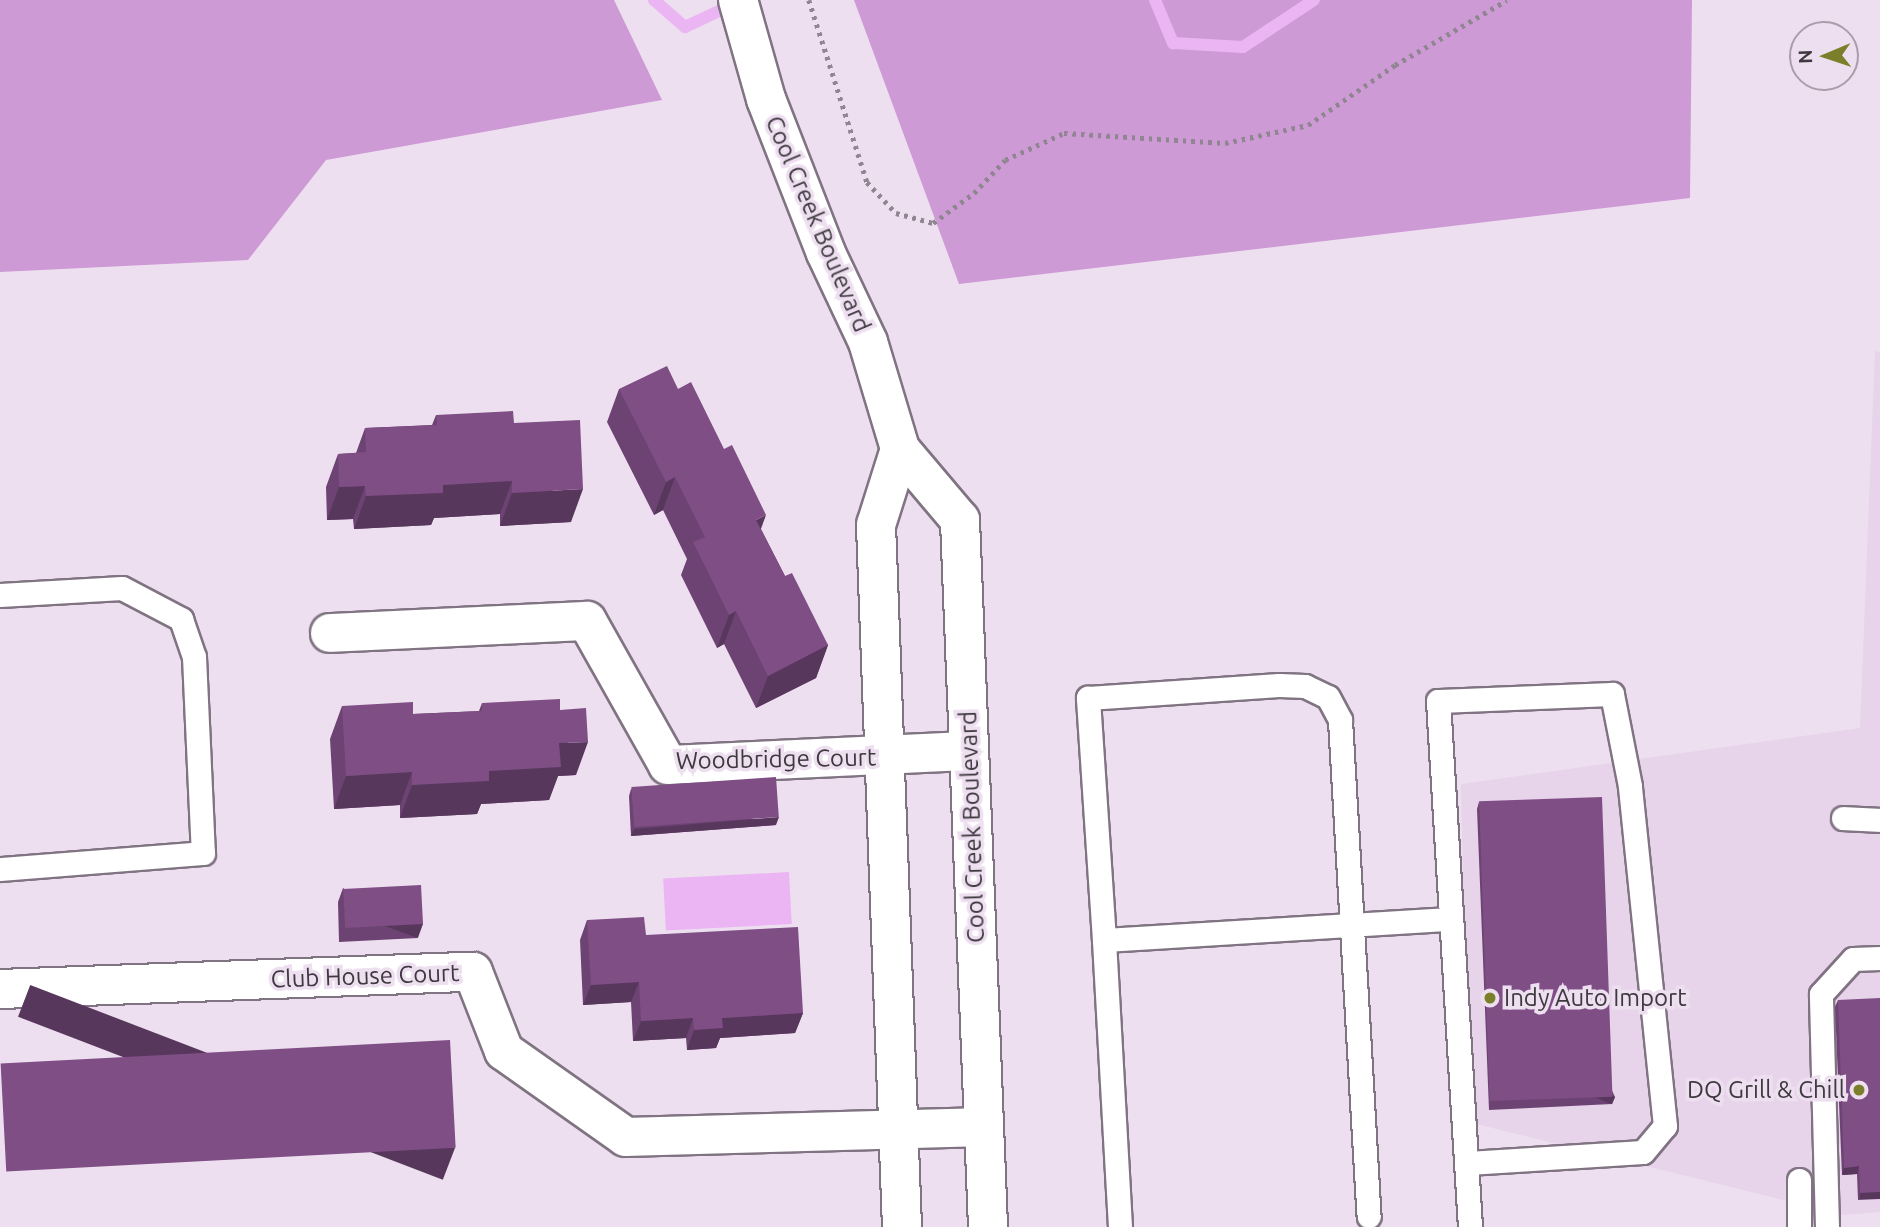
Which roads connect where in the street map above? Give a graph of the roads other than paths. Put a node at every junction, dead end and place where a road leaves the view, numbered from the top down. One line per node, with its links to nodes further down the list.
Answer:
1 (738, 0): 2 (street, Cool Creek Boulevard)
2 (900, 449): 5 (street, Cool Creek Boulevard); 6 (street)
3 (0, 596): 9 (lane)
4 (330, 633): 6 (street, Woodbridge Court)
5 (969, 751): 6 (street, Woodbridge Court); 15 (street, Cool Creek Boulevard)
6 (884, 757): 16 (street)
7 (1843, 818): 8 (lane)
8 (1880, 820)
9 (0, 869)
10 (1450, 919): 11 (lane); 17 (lane); 17 (lane)
11 (1355, 925): 12 (lane); 12 (lane); 19 (lane)
12 (1104, 940): 22 (lane)
13 (1880, 958): 25 (lane)
14 (0, 989): 16 (street, Club House Court)
15 (984, 1127): 16 (street, Club House Court); 21 (street, Cool Creek Boulevard)
16 (898, 1129): 20 (street)
17 (1468, 1163): 23 (lane)
18 (1799, 1180): 24 (lane)
19 (1369, 1216)
20 (902, 1227)
21 (988, 1227)
22 (1120, 1227)
23 (1470, 1227)
24 (1799, 1227)
25 (1827, 1227)

